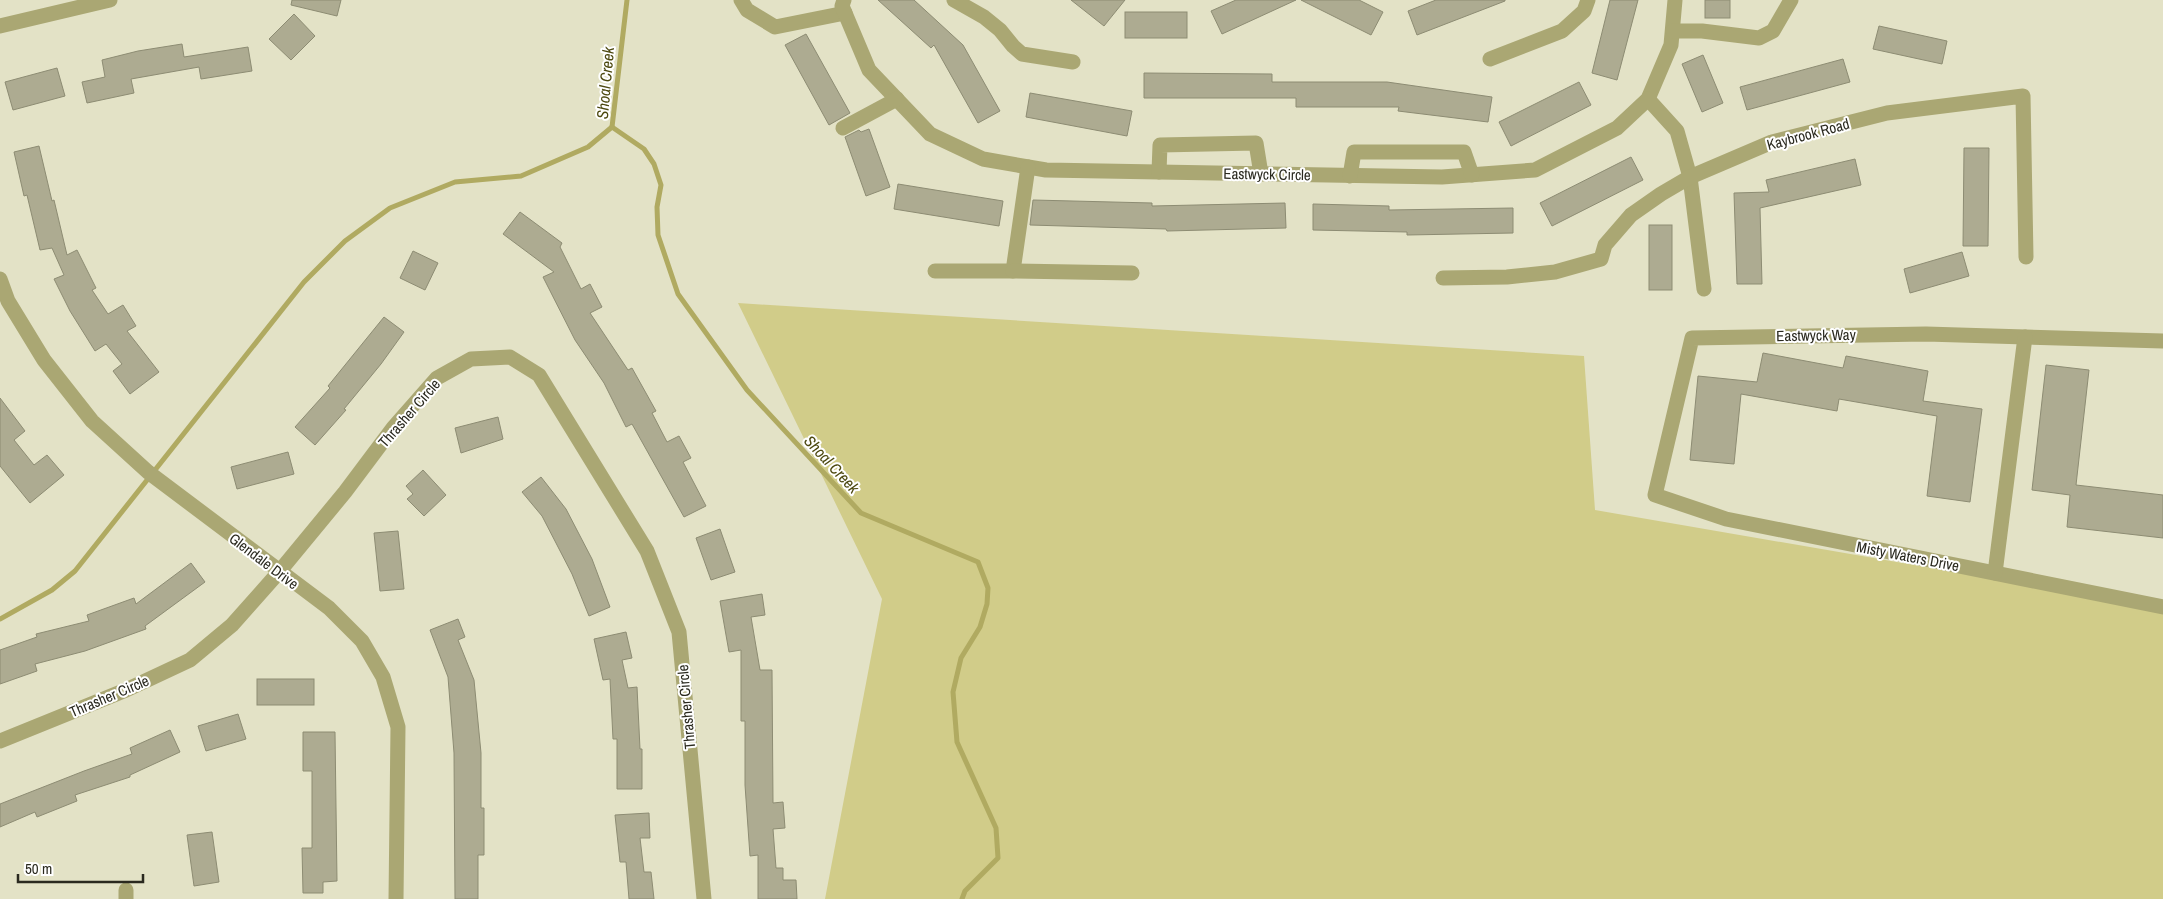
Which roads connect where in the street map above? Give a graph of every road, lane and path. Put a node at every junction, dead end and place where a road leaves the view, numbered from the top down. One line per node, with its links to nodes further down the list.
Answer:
1 (110, 0): 8 (street)
2 (741, 0): 7 (street)
3 (954, 0): 11 (street)
4 (1588, 0): 10 (street)
5 (1675, 0): 9 (street, Eastwyck Circle)
6 (1791, 0): 9 (street)
7 (845, 6): 12 (street, Eastwyck Circle)
8 (0, 26)
9 (1672, 31): 13 (street, Eastwyck Circle)
10 (1490, 60)
11 (1073, 62)
12 (897, 99): 14 (street); 15 (street, Eastwyck Circle)
13 (1648, 99): 18 (street, Eastwyck Circle); 20 (street)
14 (843, 128)
15 (1028, 167): 16 (street, Eastwyck Circle); 23 (street)
16 (1159, 172): 17 (street, Eastwyck Circle); 17 (street)
17 (1261, 174): 19 (street, Eastwyck Circle)
18 (1472, 175): 19 (street, Eastwyck Circle); 19 (street)
19 (1350, 176)
20 (1690, 178): 21 (street, Kaybrook Road); 26 (street, Kaybrook Road); 27 (street)
21 (2026, 256)
22 (935, 271): 23 (street)
23 (1014, 271): 24 (street)
24 (1132, 273)
25 (0, 278): 31 (street, Glendale Drive)
26 (1443, 278)
27 (1704, 289)
28 (2025, 338): 29 (street, Eastwyck Way); 30 (street, Eastwyck Way); 32 (street)
29 (2163, 341)
30 (1655, 495): 32 (street, Misty Waters Drive)
31 (279, 572): 34 (street, Thrasher Circle); 35 (street, Glendale Drive); 36 (street, Thrasher Circle)
32 (1995, 573): 33 (street, Misty Waters Drive)
33 (2163, 607)
34 (0, 741)
35 (396, 899)
36 (704, 899)

